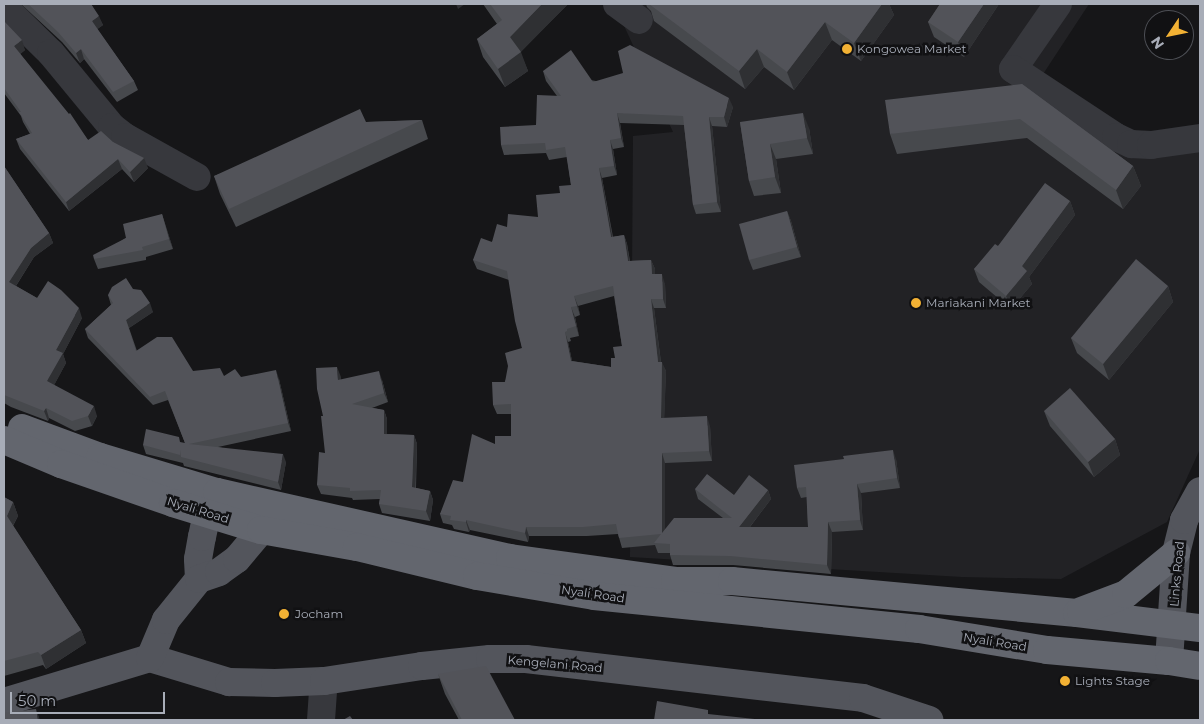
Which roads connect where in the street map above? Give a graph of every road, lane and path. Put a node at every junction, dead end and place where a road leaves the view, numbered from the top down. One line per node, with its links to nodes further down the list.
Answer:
1 (617, 4): 4 (street)
2 (1058, 4): 5 (street)
3 (4, 7): 6 (street)
4 (639, 20)
5 (1200, 138)
6 (197, 177)
7 (4, 421): 10 (highway, Nyali Road)
8 (4, 440): 10 (highway, Nyali Road)
9 (1200, 491): 12 (main road, Links Road)
10 (212, 503): 11 (highway, Nyali Road); 13 (main road)
11 (265, 518): 13 (main road); 14 (highway, Nyali Road); 19 (highway, Nyali Road)
12 (1176, 554): 14 (highway); 15 (main road, Links Road)
13 (199, 579): 17 (main road)
14 (1077, 613): 15 (highway, Nyali Road)
15 (1173, 624): 16 (highway, Nyali Road); 19 (main road, Links Road)
16 (1200, 628)
17 (150, 658): 21 (main road, Kengelani Road); 22 (main road)
18 (1200, 660): 20 (main road)
19 (1169, 661): 20 (highway, Nyali Road)
20 (1200, 666)
21 (324, 681): 23 (street); 24 (main road, Kengelani Road)
22 (4, 702)
23 (321, 720)
24 (929, 720)

